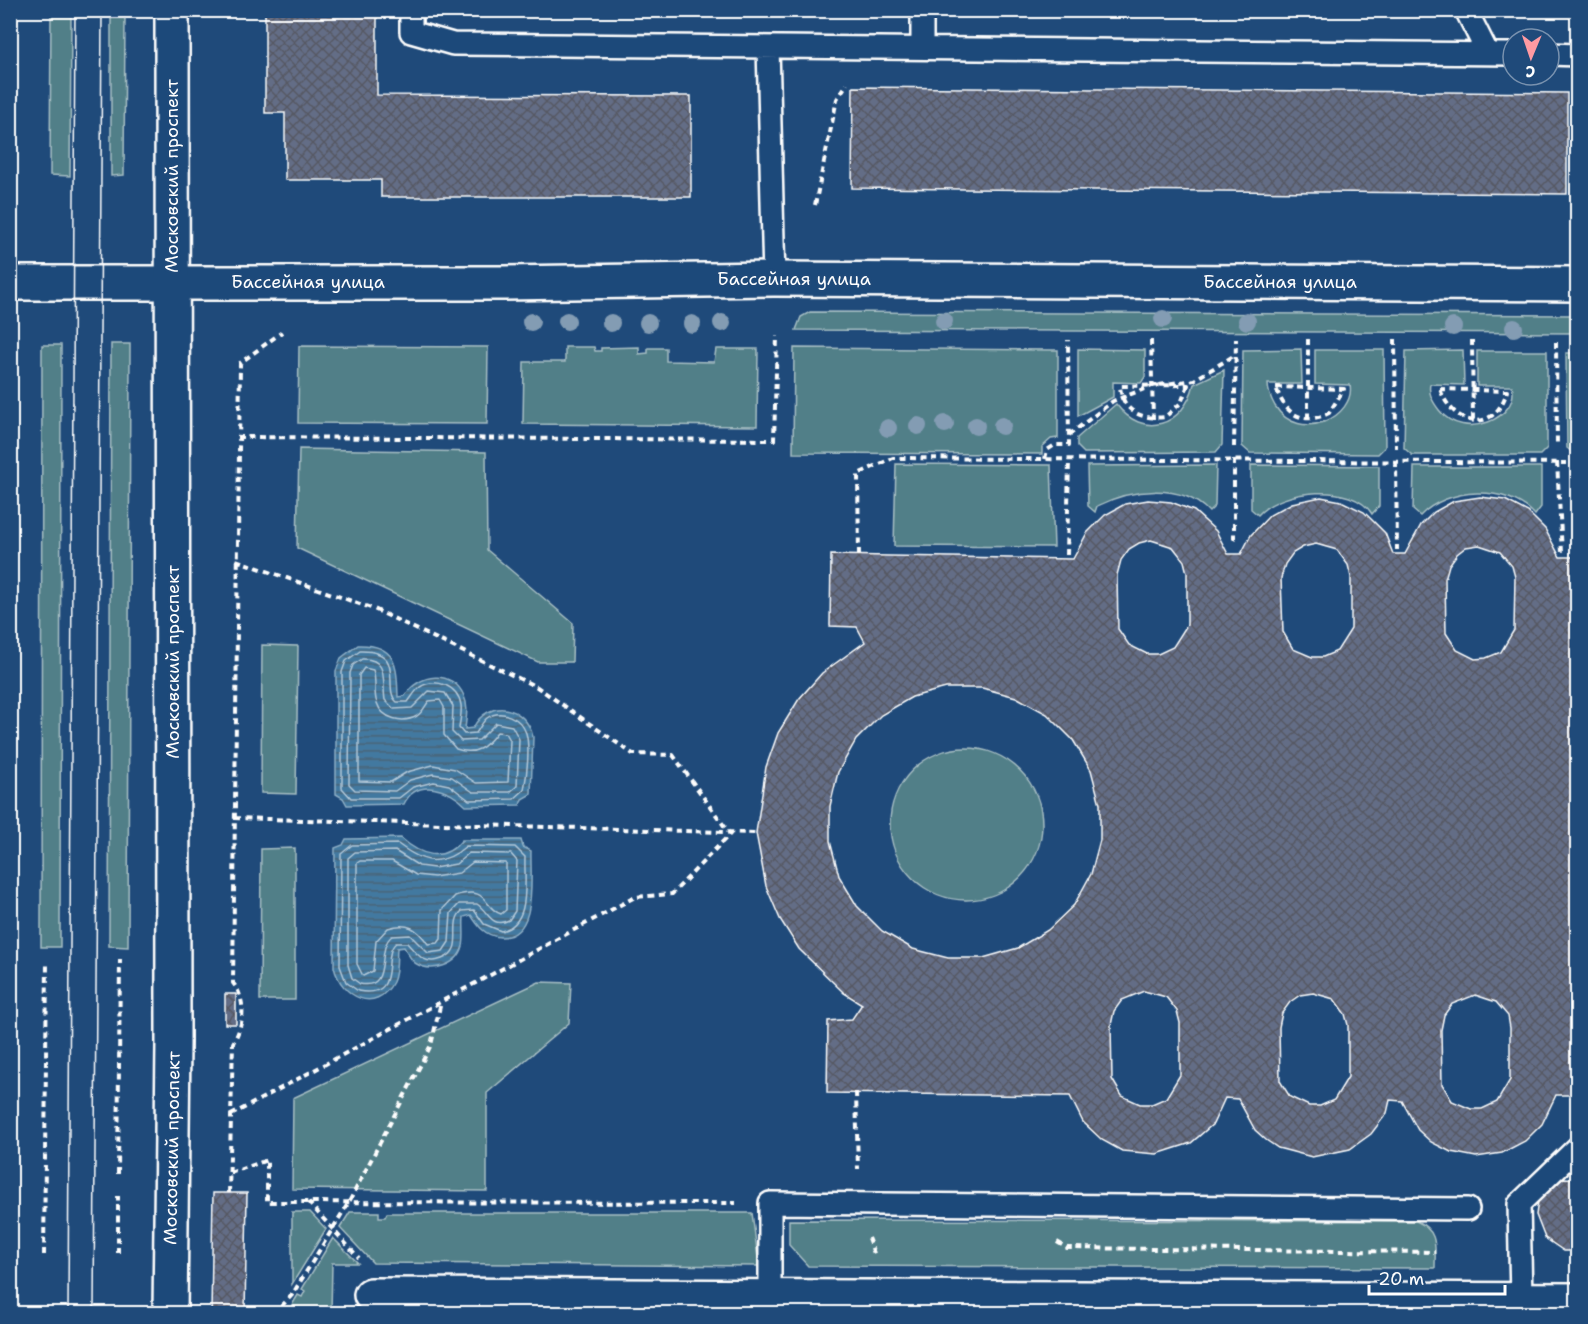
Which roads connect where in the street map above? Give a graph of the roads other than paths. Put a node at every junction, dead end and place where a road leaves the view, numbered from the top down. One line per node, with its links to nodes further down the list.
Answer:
1 (172, 10): 14 (street, Московский проспект)
2 (411, 10): 6 (lane)
3 (922, 10): 7 (lane)
4 (1466, 10): 8 (lane)
5 (1483, 10): 8 (lane)
6 (768, 46): 7 (lane); 12 (lane)
7 (922, 48): 8 (lane)
8 (1488, 54): 9 (lane)
9 (1501, 54)
10 (1561, 54): 11 (lane)
11 (1578, 54)
12 (774, 279): 14 (street, Бассейная улица); 15 (street, Бассейная улица)
13 (10, 283): 14 (street, Бассейная улица)
14 (172, 284): 22 (street, Московский проспект)
15 (1578, 284)
16 (1578, 1147): 20 (lane)
17 (1468, 1209): 19 (lane)
18 (371, 1295): 19 (street)
19 (770, 1296): 20 (street)
20 (1521, 1299): 21 (street)
21 (1578, 1299)
22 (170, 1314)

